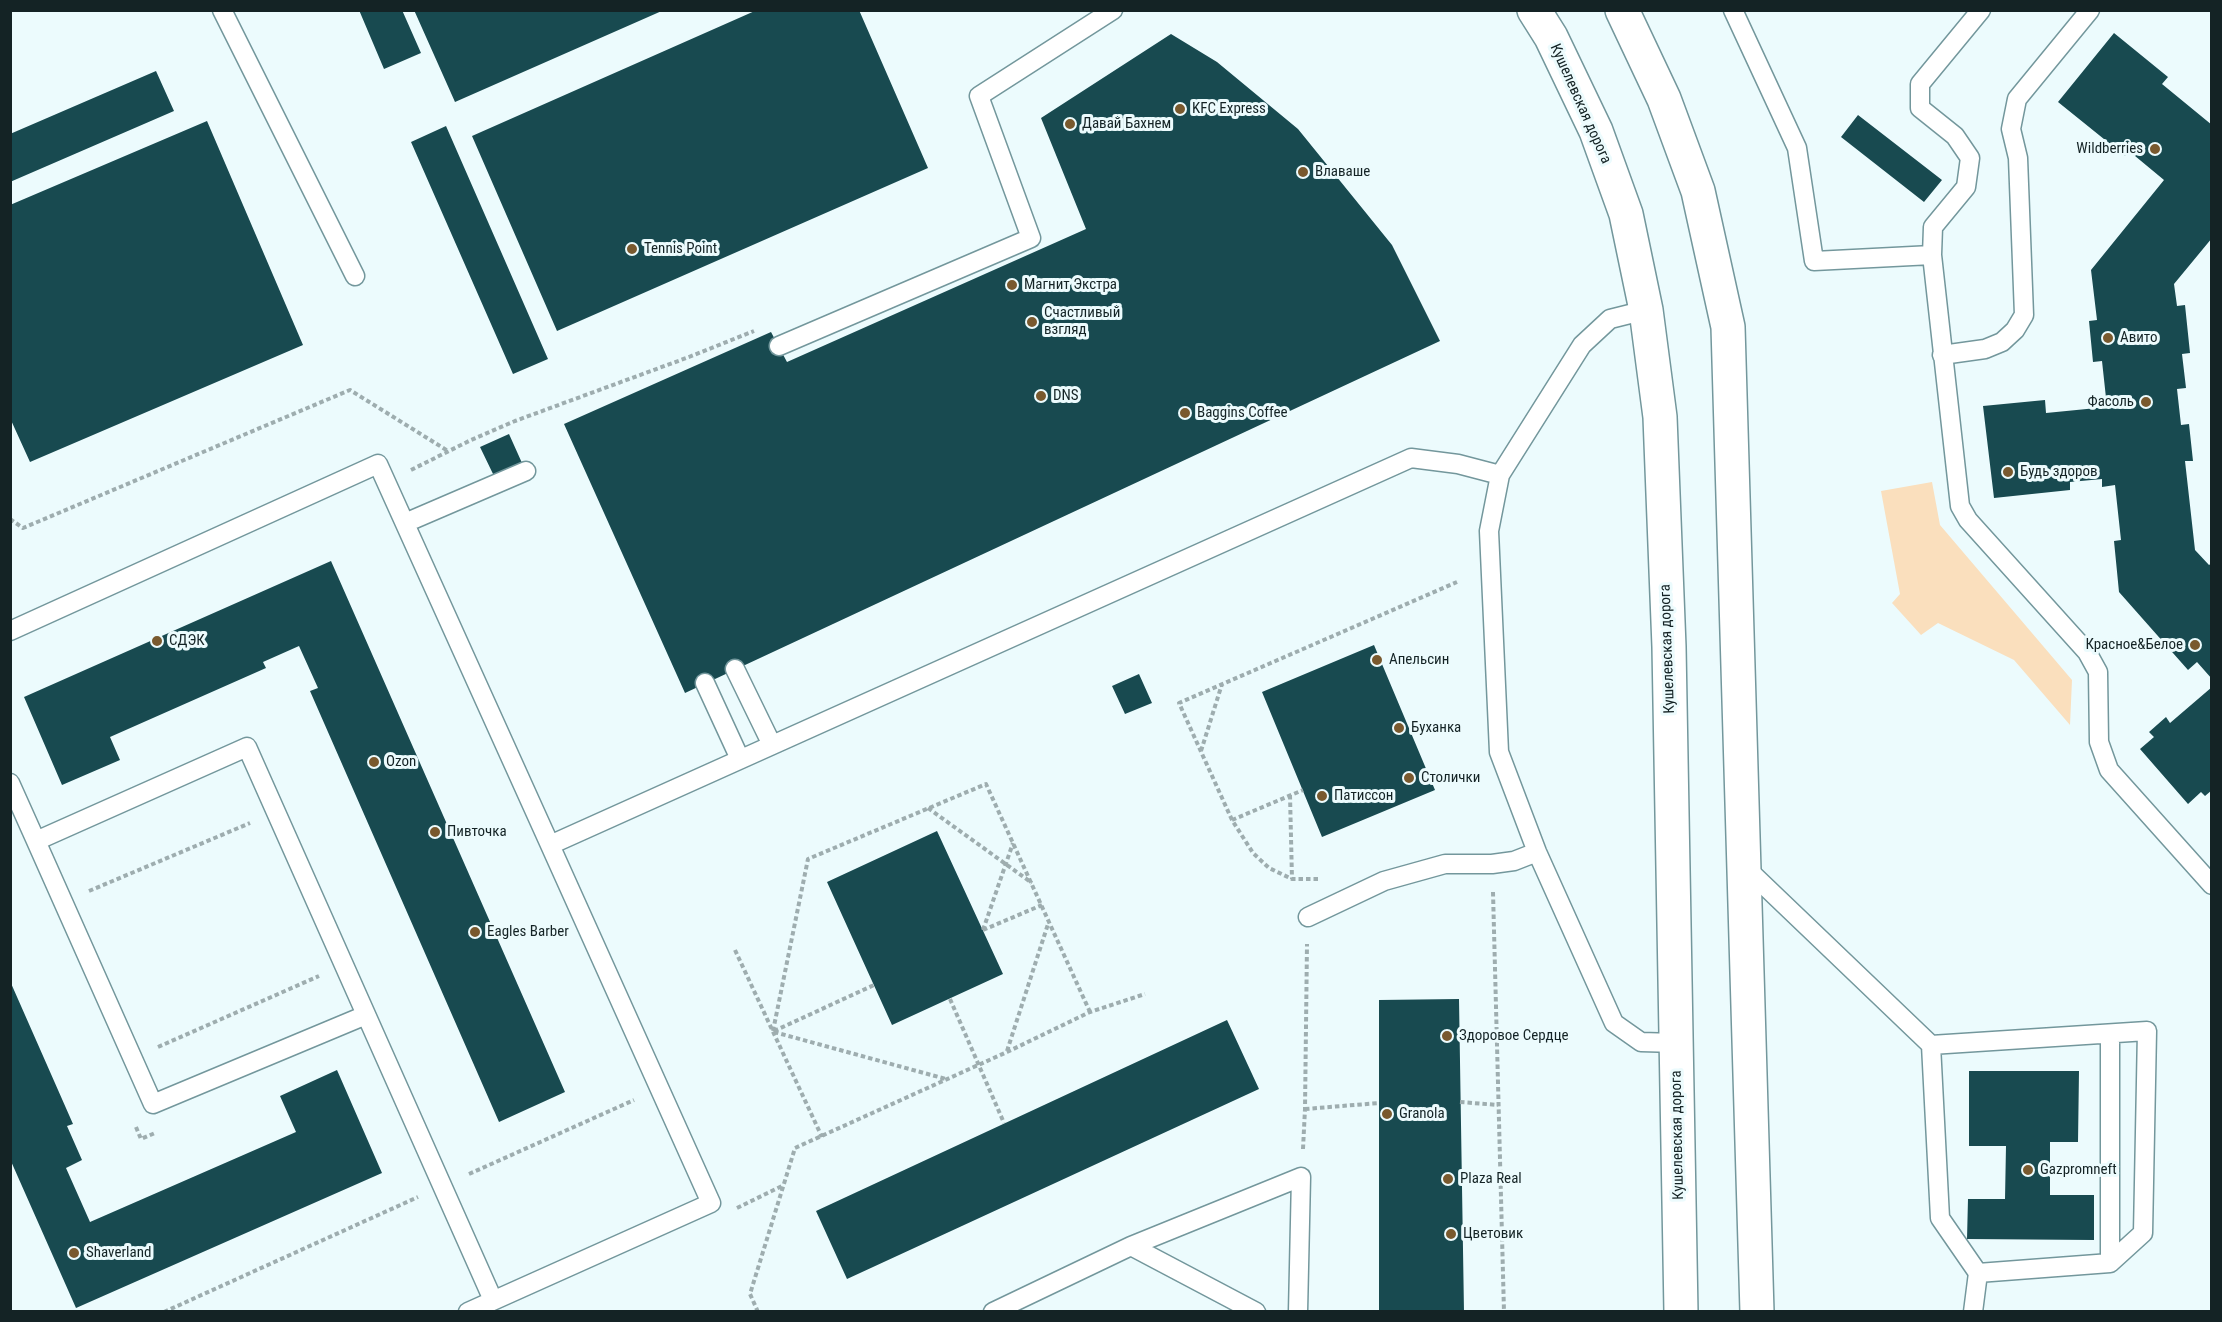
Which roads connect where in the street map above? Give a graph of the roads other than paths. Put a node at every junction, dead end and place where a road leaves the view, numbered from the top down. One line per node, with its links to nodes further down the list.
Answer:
1 (222, 10): 9 (lane)
2 (1113, 10): 11 (lane)
3 (1534, 10): 10 (main road, Кушелевская дорога)
4 (1622, 10): 25 (main road)
5 (1733, 10): 8 (lane)
6 (1981, 10): 8 (lane)
7 (2090, 10): 12 (lane)
8 (1932, 255): 12 (lane)
9 (355, 276)
10 (1646, 310): 14 (lane); 30 (main road, Кушелевская дорога)
11 (779, 346)
12 (1942, 355): 26 (lane)
13 (526, 471): 15 (lane)
14 (1500, 475): 19 (lane); 24 (lane)
15 (405, 523): 16 (lane); 23 (lane)
16 (10, 632)
17 (735, 669): 19 (lane)
18 (705, 683): 20 (lane)
19 (772, 745): 20 (lane)
20 (740, 759): 23 (lane)
21 (10, 783): 22 (lane)
22 (36, 841): 28 (lane); 28 (lane)
23 (550, 845): 35 (lane)
24 (1537, 852): 27 (lane); 30 (lane)
25 (1744, 866): 31 (lane); 41 (main road)
26 (2211, 885)
27 (1308, 917)
28 (366, 1014): 35 (lane)
29 (2110, 1034): 31 (lane); 33 (lane); 33 (lane)
30 (1676, 1043): 40 (main road, Кушелевская дорога)
31 (1931, 1045): 34 (lane)
32 (1131, 1245): 37 (lane); 38 (lane); 39 (lane)
33 (2110, 1263): 34 (lane)
34 (1978, 1273): 42 (lane)
35 (493, 1300): 36 (lane)
36 (468, 1311)
37 (993, 1311)
38 (1256, 1311)
39 (1298, 1311)
40 (1681, 1311)
41 (1757, 1311)
42 (1973, 1311)

